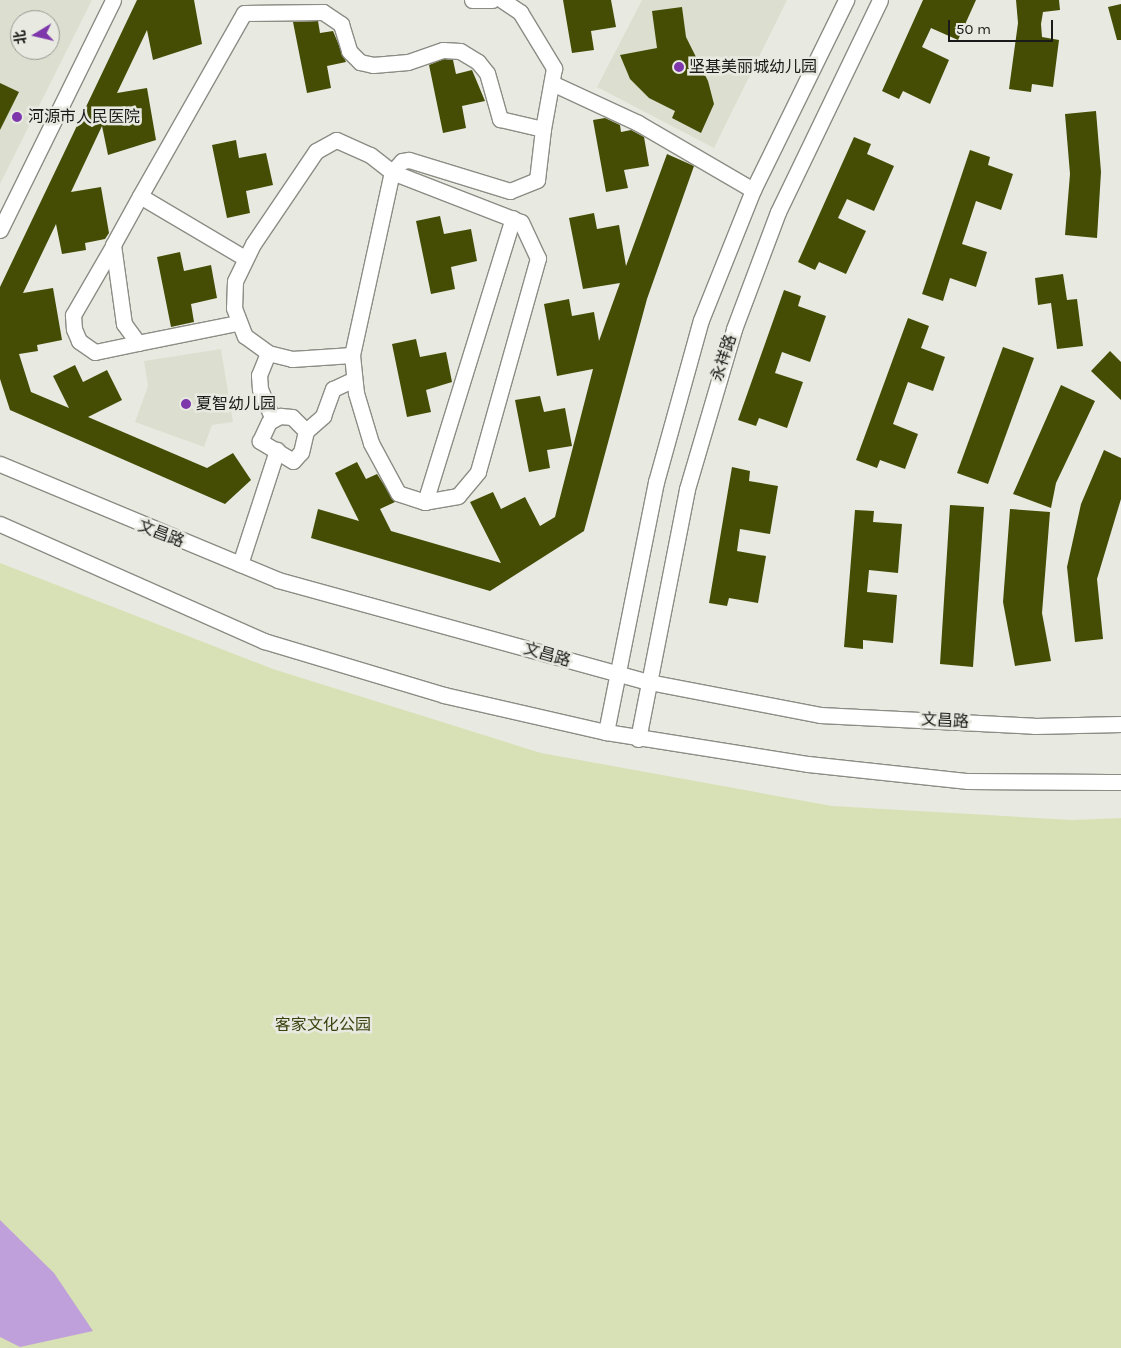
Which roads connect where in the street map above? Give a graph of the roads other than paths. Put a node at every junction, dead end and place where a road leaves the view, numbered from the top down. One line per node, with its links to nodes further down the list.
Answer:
1 (113, 0): 14 (street)
2 (472, 0): 3 (street)
3 (492, 0)
4 (502, 0): 8 (street)
5 (846, 0): 11 (street, 永祥路)
6 (880, 0): 30 (street, 永祥路)
7 (243, 6): 9 (street); 12 (street)
8 (554, 84): 9 (street); 11 (street)
9 (543, 129): 10 (street)
10 (392, 172): 13 (street); 16 (street); 20 (street)
11 (752, 190): 29 (street, 永祥路)
12 (140, 196): 15 (street); 16 (street)
13 (513, 218): 26 (street); 26 (street)
14 (0, 230)
15 (113, 245): 18 (street); 18 (street)
16 (245, 258): 17 (street)
17 (237, 323): 18 (street); 19 (street)
18 (138, 343)
19 (268, 353): 20 (street); 22 (street)
20 (352, 355): 21 (street)
21 (354, 379): 23 (street); 26 (street)
22 (273, 419): 23 (street); 24 (street)
23 (306, 431): 24 (street)
24 (277, 450): 28 (street)
25 (0, 464): 28 (street, 文昌路)
26 (425, 502)
27 (0, 524): 32 (street)
28 (240, 564): 29 (street, 文昌路)
29 (618, 674): 30 (street, 文昌路); 32 (street, 永祥路)
30 (649, 682): 31 (street, 文昌路); 33 (street, 永祥路)
31 (1121, 724)
32 (606, 732): 33 (street)
33 (638, 739): 34 (street)
34 (1121, 782)

